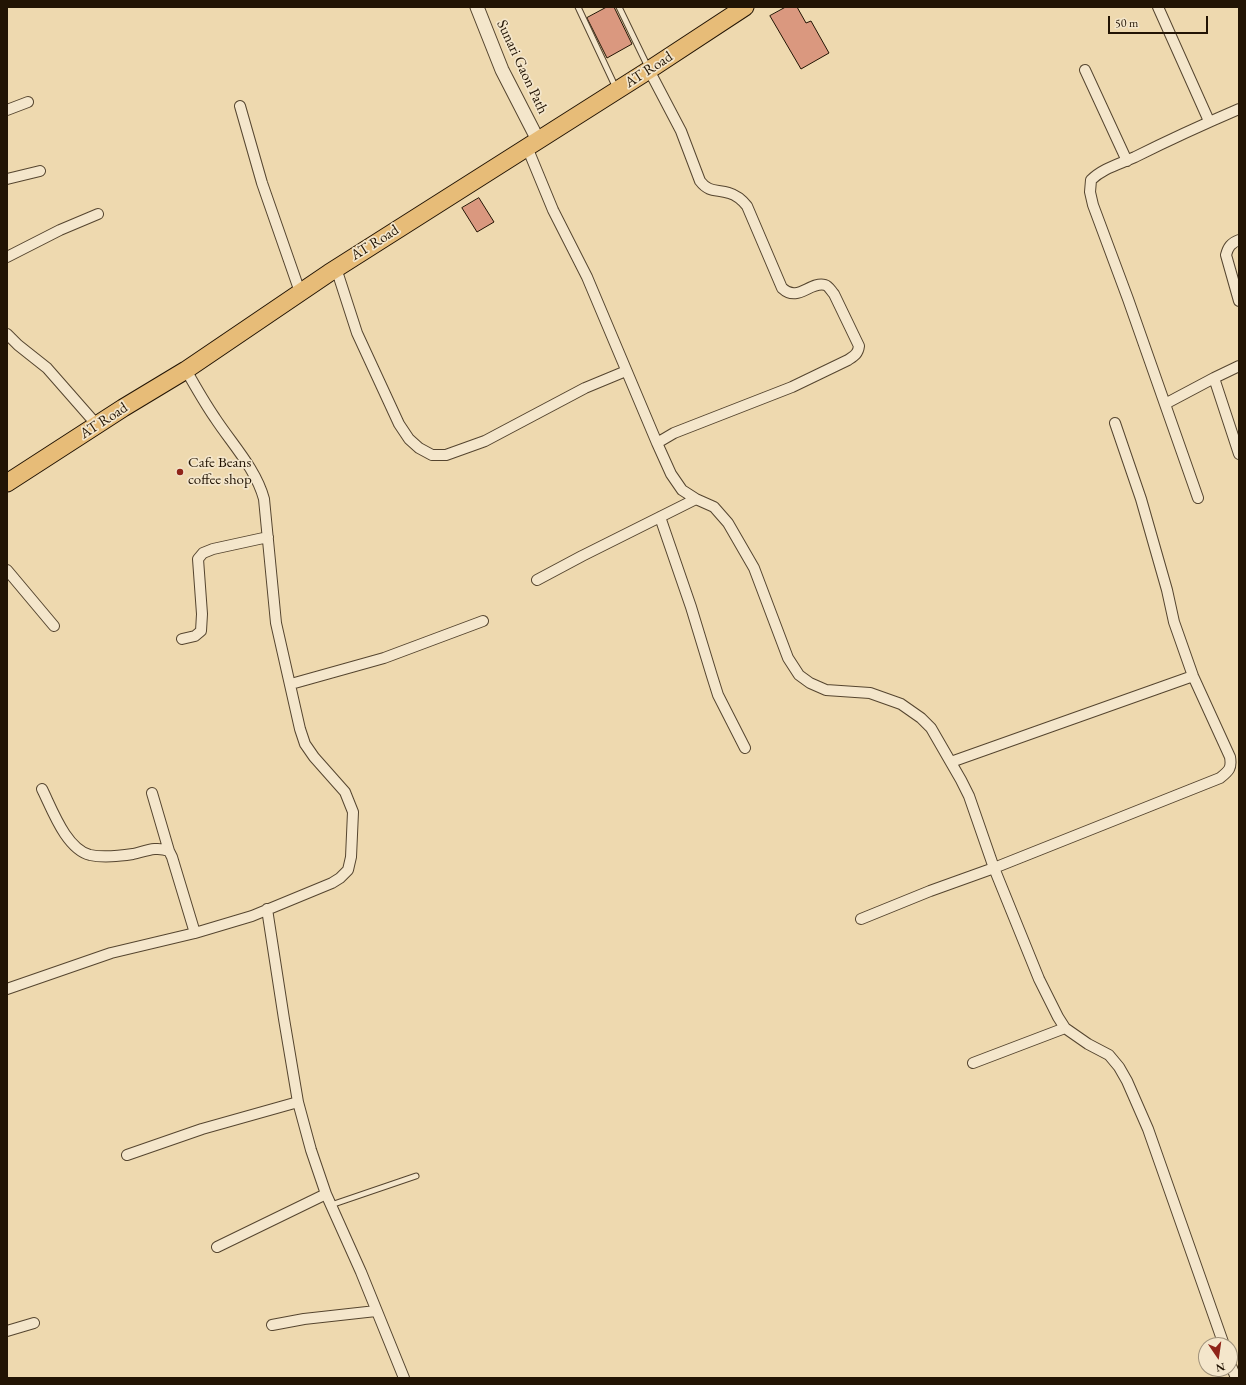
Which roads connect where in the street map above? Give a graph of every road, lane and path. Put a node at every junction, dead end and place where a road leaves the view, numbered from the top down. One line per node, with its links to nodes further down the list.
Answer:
1 (477, 7): 14 (street, Sunari Gaon Path)
2 (578, 7): 8 (lane)
3 (619, 7): 6 (lane)
4 (744, 7): 6 (highway, AT Road)
5 (1158, 7): 13 (street)
6 (649, 70): 8 (highway, AT Road); 33 (street)
7 (1085, 70): 15 (street)
8 (617, 90): 14 (highway, AT Road)
9 (28, 102): 12 (street)
10 (240, 106): 22 (street)
11 (1239, 109): 13 (street)
12 (7, 110)
13 (1209, 121): 15 (street)
14 (533, 143): 21 (highway, AT Road); 27 (street)
15 (1127, 161): 29 (street)
16 (40, 171): 17 (street)
17 (7, 179)
18 (98, 214): 20 (street)
19 (1239, 240): 23 (street)
20 (7, 257)
21 (336, 268): 22 (highway, AT Road); 27 (street)
22 (300, 292): 26 (highway, AT Road)
23 (1239, 301)
24 (7, 334): 31 (street)
25 (1239, 366): 28 (street)
26 (186, 370): 31 (highway, AT Road); 39 (street)
27 (626, 371): 33 (street)
28 (1214, 378): 29 (street); 32 (street)
29 (1165, 404): 36 (street)
30 (1115, 423): 45 (street)
31 (97, 425): 35 (highway, AT Road)
32 (1236, 438): 34 (street)
33 (657, 443): 37 (street)
34 (1239, 454)
35 (7, 483)
36 (1198, 498)
37 (696, 499): 38 (street); 48 (street)
38 (660, 517): 41 (street); 47 (street)
39 (268, 537): 44 (street); 46 (street)
40 (7, 570): 43 (street)
41 (537, 580)
42 (483, 621): 46 (street)
43 (54, 626)
44 (182, 639)
45 (1193, 676): 48 (street); 52 (street)
46 (291, 684): 53 (street)
47 (744, 748)
48 (951, 762): 52 (street)
49 (42, 789): 51 (street)
50 (152, 793): 51 (street)
51 (169, 850): 55 (street)
52 (994, 868): 54 (street); 57 (street)
53 (267, 909): 55 (street); 59 (street)
54 (861, 919)
55 (195, 933): 56 (street)
56 (7, 989)
57 (1065, 1028): 58 (street); 69 (street)
58 (973, 1063)
59 (298, 1102): 60 (street); 62 (street)
60 (127, 1155)
61 (416, 1176): 63 (lane)
62 (326, 1194): 63 (street); 64 (street)
63 (331, 1205): 65 (street)
64 (217, 1247)
65 (376, 1311): 67 (street); 70 (street)
66 (34, 1323): 68 (street)
67 (272, 1325)
68 (7, 1331)
69 (1221, 1337)
70 (404, 1378)

